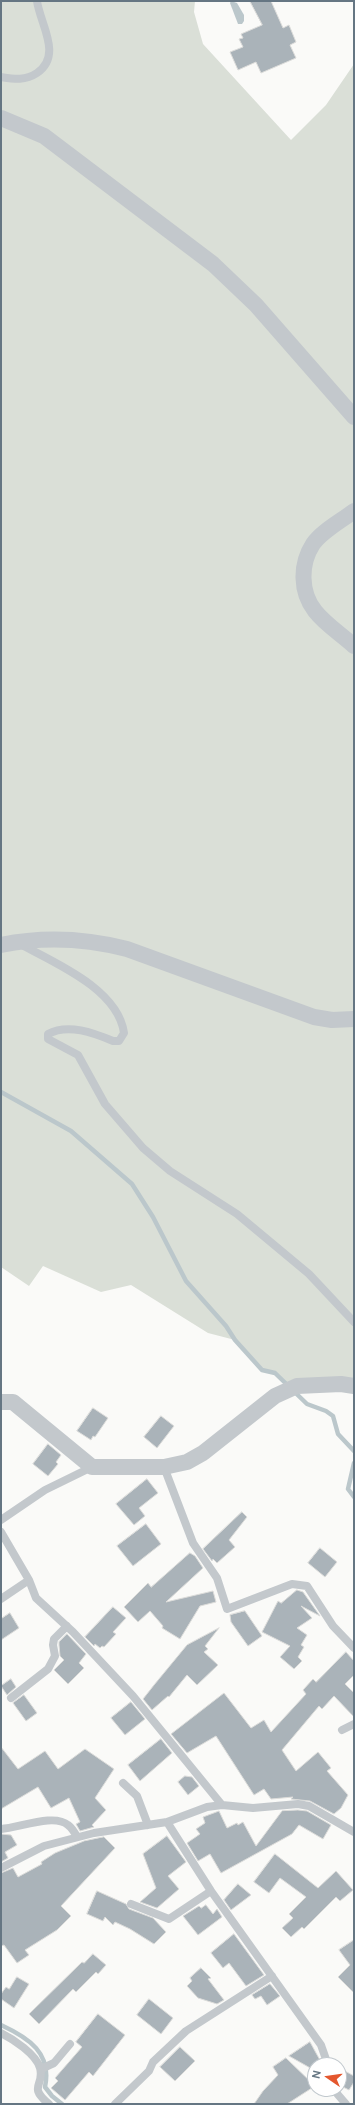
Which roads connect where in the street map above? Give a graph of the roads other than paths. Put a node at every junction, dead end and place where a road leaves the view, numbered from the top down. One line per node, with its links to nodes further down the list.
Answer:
1 (37, 1): 2 (lane)
2 (1, 77)
3 (1, 118): 4 (street)
4 (354, 417)
5 (354, 511): 6 (street)
6 (354, 646)
7 (6, 943): 8 (street); 9 (lane)
8 (354, 1019)
9 (354, 1322)
10 (354, 1386): 13 (street)
11 (1, 1402): 12 (street)
12 (92, 1467): 13 (street); 14 (lane)
13 (164, 1467): 19 (lane)
14 (1, 1520)
15 (1, 1532): 16 (lane)
16 (29, 1580): 17 (lane); 18 (lane)
17 (1, 1599)
18 (67, 1626): 20 (lane); 24 (lane)
19 (354, 1648)
20 (11, 1698)
21 (354, 1724): 22 (lane)
22 (342, 1730)
23 (123, 1783): 26 (lane)
24 (222, 1806): 25 (lane); 28 (lane)
25 (167, 1822): 26 (lane); 31 (lane)
26 (148, 1825): 29 (lane)
27 (1, 1828): 29 (lane)
28 (354, 1832)
29 (77, 1837): 30 (lane)
30 (1, 1868)
31 (211, 1891): 32 (lane); 33 (lane)
32 (131, 1904)
33 (272, 1976): 36 (lane); 39 (lane)
34 (1, 2033): 37 (lane)
35 (70, 2044): 37 (lane)
36 (326, 2057)
37 (41, 2069): 38 (lane)
38 (49, 2104)
39 (115, 2104)

